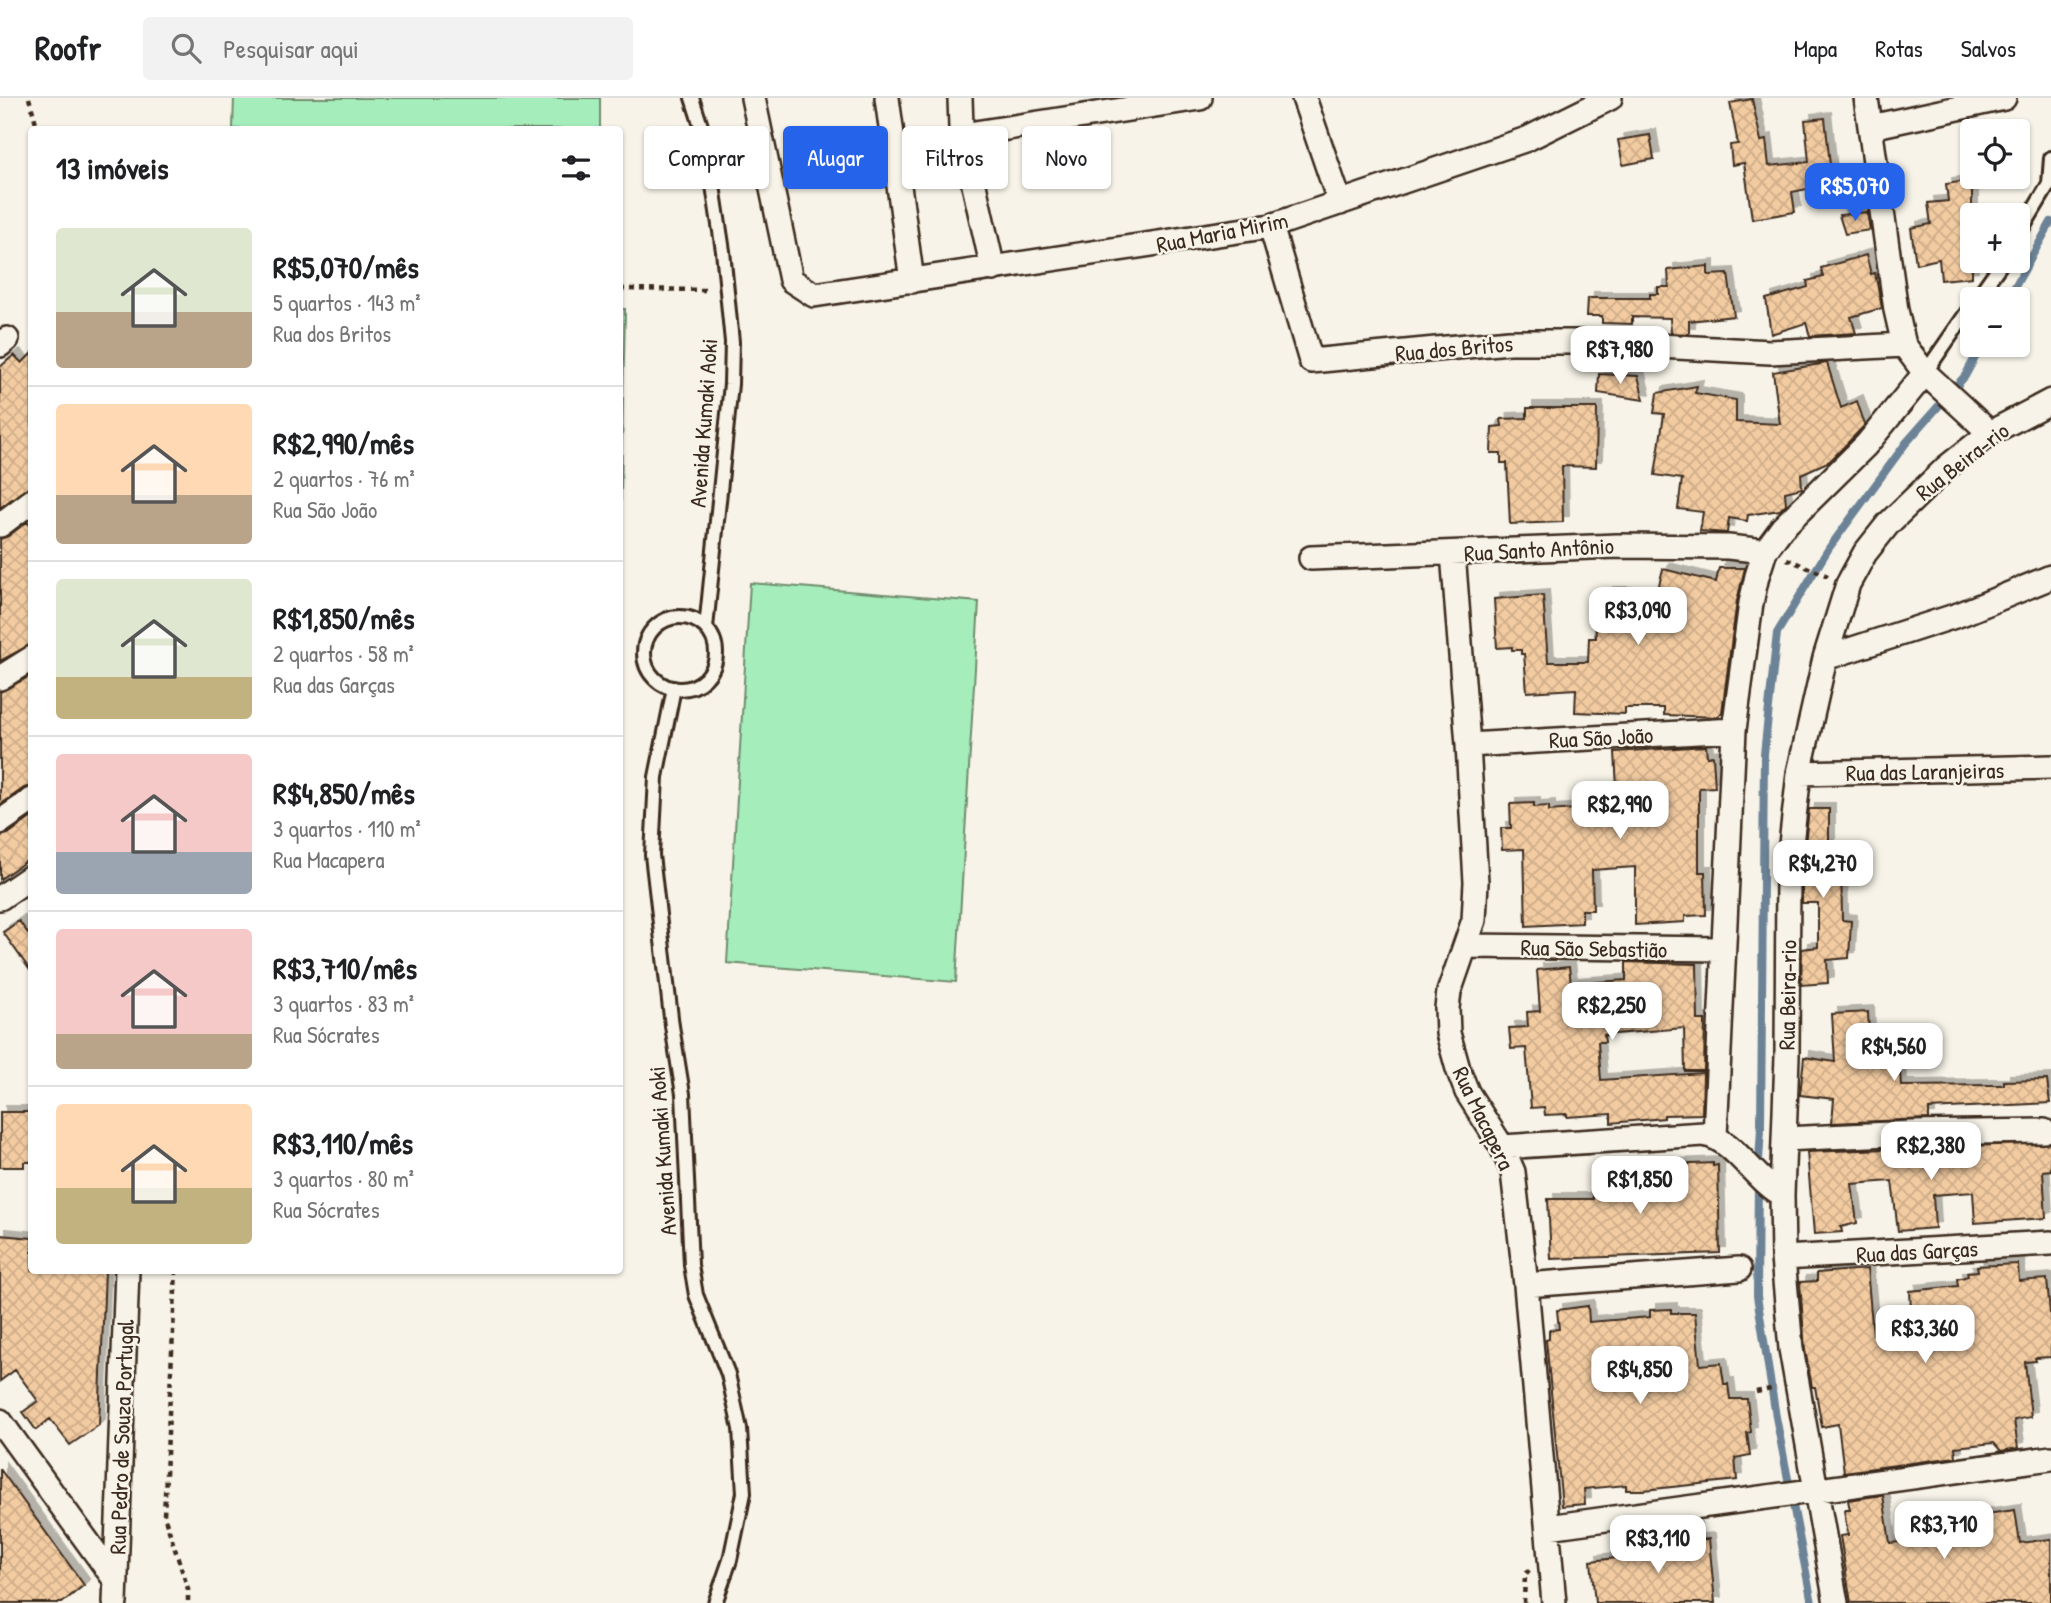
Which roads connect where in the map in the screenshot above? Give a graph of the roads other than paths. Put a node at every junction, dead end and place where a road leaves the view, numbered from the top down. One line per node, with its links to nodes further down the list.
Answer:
1 (692, 98): 31 (lane, Avenida Kumaki Aoki)
2 (753, 98): 19 (street, Rua Maria Mirim)
3 (887, 98): 19 (street)
4 (960, 98): 10 (street)
5 (1200, 98): 12 (street)
6 (1304, 98): 15 (street)
7 (1611, 98): 15 (street, Rua Maria Mirim)
8 (1866, 98): 11 (street)
9 (2004, 98): 11 (street)
10 (962, 126)
11 (1871, 127): 21 (street)
12 (1008, 128)
13 (2051, 158): 16 (lane)
14 (974, 189): 18 (street)
15 (1340, 203): 17 (street, Rua Maria Mirim)
16 (2030, 216)
17 (1271, 226): 18 (street, Rua Maria Mirim); 21 (street, Rua dos Britos)
18 (993, 269): 19 (street, Rua Maria Mirim)
19 (912, 281)
20 (1960, 325): 22 (lane)
21 (1904, 345): 22 (street)
22 (1929, 377): 24 (street); 28 (street)
23 (2051, 401): 24 (street, Rua Beira-rio)
24 (1982, 427): 32 (street, Rua Beira-rio)
25 (28, 504): 26 (street)
26 (0, 525)
27 (1453, 553): 28 (street, Rua Santo Antônio); 29 (street, Rua Santo Antônio); 37 (street, Rua Macapera)
28 (1775, 555): 36 (street)
29 (1311, 558)
30 (2051, 577): 32 (street)
31 (706, 628): 35 (lane, Avenida Kumaki Aoki); 35 (lane)
32 (1825, 659): 39 (street, Rua Beira-rio)
33 (28, 660): 34 (street)
34 (0, 678)
35 (674, 688): 61 (lane, Avenida Kumaki Aoki)
36 (1734, 730): 37 (street, Rua São João); 45 (street)
37 (1468, 745): 44 (street, Rua Macapera)
38 (2051, 767): 39 (street, Rua das Laranjeiras)
39 (1799, 773): 48 (street, Rua Beira-rio)
40 (28, 803): 41 (street)
41 (0, 822)
42 (28, 879): 43 (street)
43 (0, 898)
44 (1466, 947): 45 (street, Rua São Sebastião); 49 (street, Rua Macapera)
45 (1722, 949): 47 (street)
46 (2044, 1131): 48 (street)
47 (1715, 1136): 49 (street); 50 (street)
48 (1784, 1139): 50 (street, Rua Beira-rio)
49 (1502, 1147): 55 (street, Rua Macapera)
50 (1775, 1191): 52 (street, Rua Beira-rio)
51 (2051, 1243): 52 (street, Rua das Garças)
52 (1783, 1258): 58 (street, Rua Beira-rio)
53 (1739, 1269): 55 (street)
54 (127, 1274): 60 (street, Rua Pedro de Souza Portugal)
55 (1526, 1286): 59 (street, Rua Macapera)
56 (0, 1421): 60 (street)
57 (2051, 1458): 58 (street)
58 (1812, 1491): 59 (street); 63 (street, Rua Beira-rio)
59 (1548, 1527): 62 (street, Rua Macapera)
60 (116, 1592)
61 (715, 1603)
62 (1554, 1603)
63 (1836, 1603)

